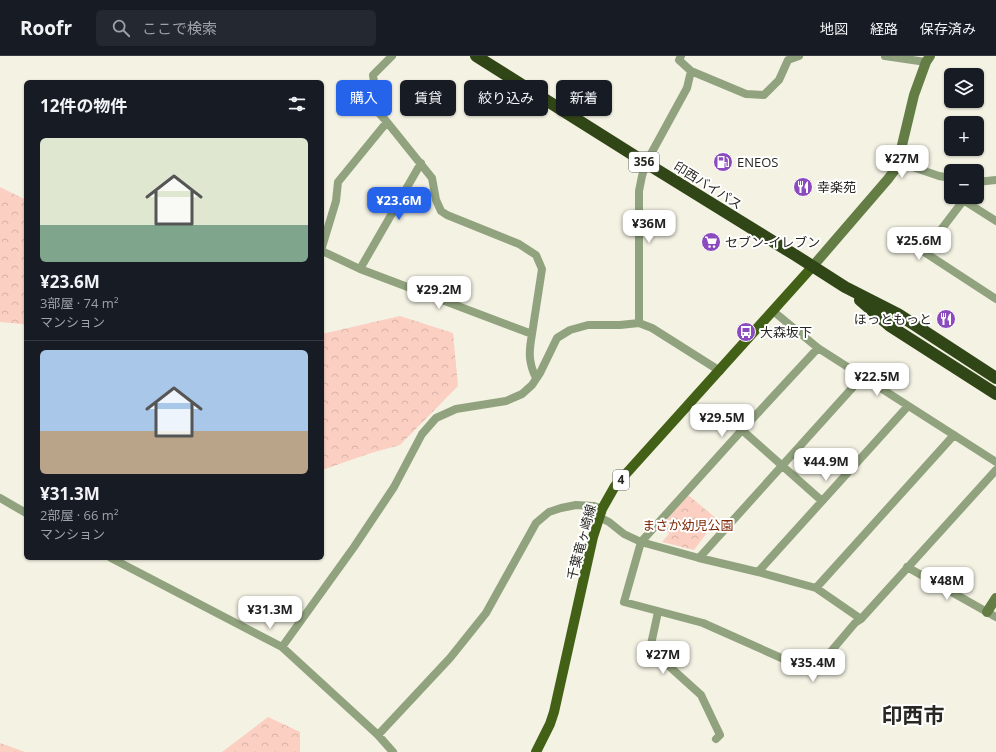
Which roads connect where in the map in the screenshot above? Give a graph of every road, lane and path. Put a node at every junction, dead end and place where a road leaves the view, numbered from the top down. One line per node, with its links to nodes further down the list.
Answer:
1 (392, 56): 8 (street)
2 (476, 56): 11 (highway, 印西バイパス / 356)
3 (799, 56): 7 (street)
4 (885, 56): 6 (street)
5 (678, 57): 7 (street)
6 (928, 59): 9 (street)
7 (691, 70): 11 (street)
8 (387, 122): 10 (street); 18 (street)
9 (898, 162): 12 (street); 20 (street)
10 (421, 163): 21 (street); 26 (street)
11 (646, 163): 20 (highway, 印西バイパス / 356); 25 (street)
12 (944, 177)
13 (996, 180): 14 (street)
14 (984, 181)
15 (960, 204): 23 (street)
16 (972, 204): 17 (street)
17 (996, 221)
18 (324, 240)
19 (324, 252): 21 (street)
20 (814, 266): 22 (highway, 印西バイパス / 356); 24 (main road, 千葉竜ヶ崎線 / 4)
21 (360, 269): 26 (street)
22 (845, 287): 31 (highway, 印西バイパス / 356); 32 (highway, 印西バイパス / 356)
23 (996, 299)
24 (773, 311): 27 (street); 28 (main road, 千葉竜ヶ崎線 / 4)
25 (639, 323): 28 (street); 30 (street)
26 (532, 334): 30 (street)
27 (818, 348): 29 (street); 34 (street)
28 (720, 371): 42 (main road, 千葉竜ヶ崎線 / 4)
29 (863, 376): 33 (street); 37 (street)
30 (536, 378): 54 (street)
31 (996, 378)
32 (996, 394)
33 (908, 406): 35 (street); 40 (street)
34 (742, 430): 37 (street); 43 (street)
35 (954, 435): 36 (street); 48 (street)
36 (996, 462)
37 (782, 466): 40 (street); 44 (street)
38 (996, 470): 46 (street)
39 (0, 498): 41 (street)
40 (822, 501): 47 (street)
41 (24, 512)
42 (600, 513): 43 (street); 55 (street); 58 (main road, 千葉竜ヶ崎線 / 4)
43 (641, 542): 44 (street); 50 (street)
44 (699, 558): 47 (street)
45 (115, 560): 54 (street)
46 (907, 567): 51 (street); 53 (street)
47 (758, 572): 48 (street)
48 (816, 588): 53 (street)
49 (996, 598): 51 (street)
50 (658, 612): 53 (street); 56 (street)
51 (987, 612): 52 (street)
52 (996, 617)
53 (861, 619)
54 (282, 647): 55 (street)
55 (378, 735): 57 (street)
56 (716, 739)
57 (393, 752)
58 (536, 752)

